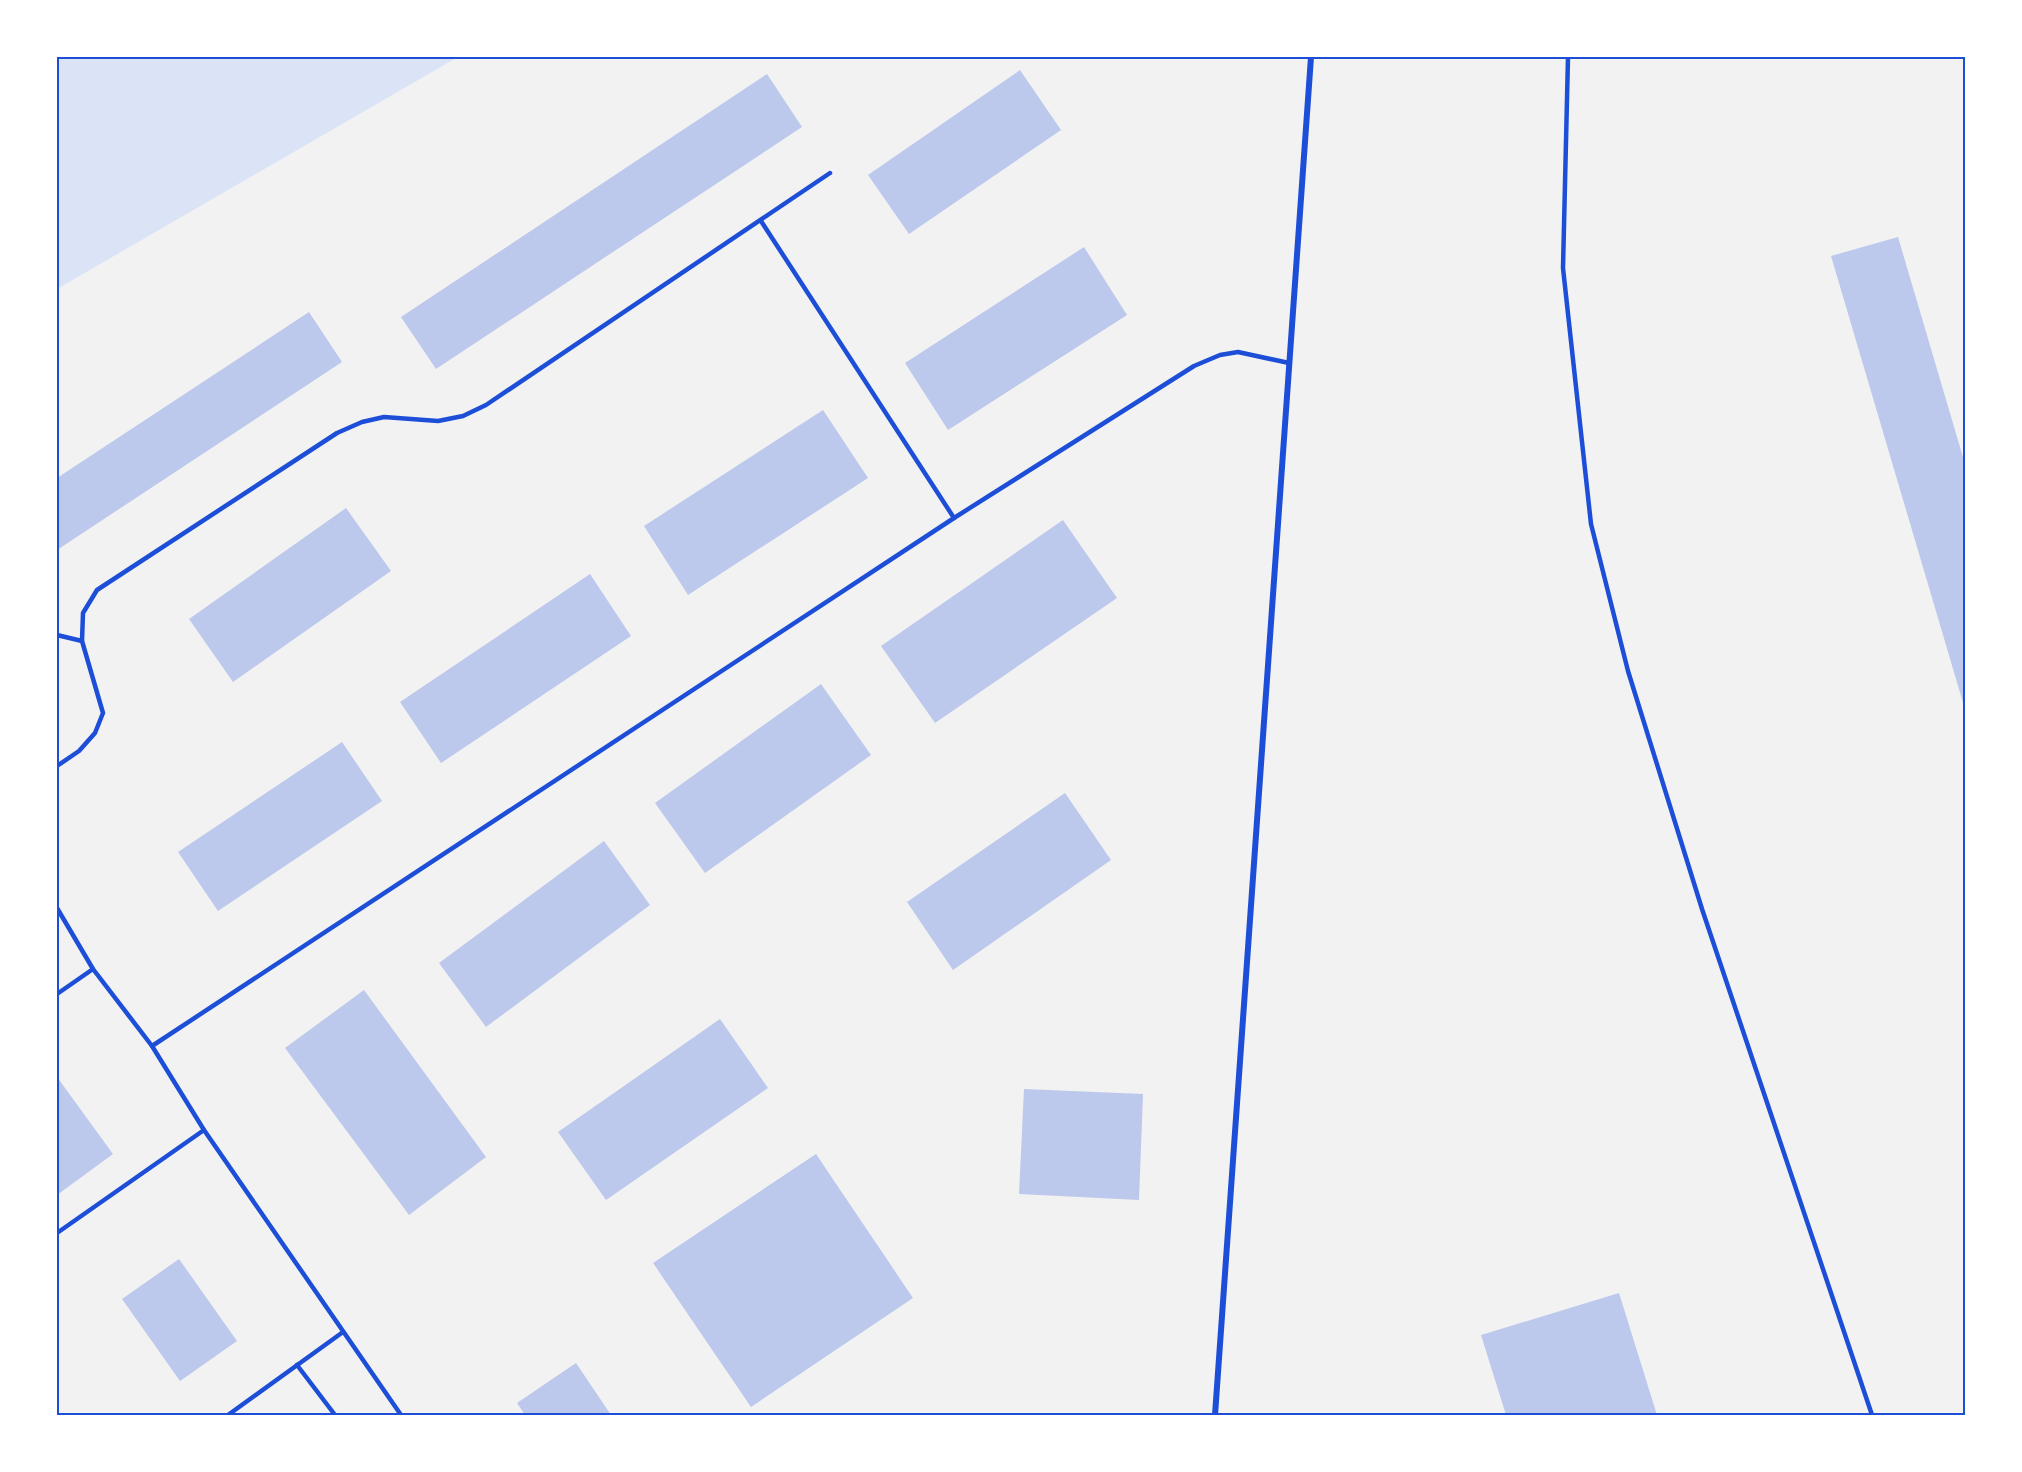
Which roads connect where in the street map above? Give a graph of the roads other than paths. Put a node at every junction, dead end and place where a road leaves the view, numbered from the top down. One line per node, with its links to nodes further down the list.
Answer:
1 (1311, 57): 5 (street)
2 (1568, 57): 22 (lane)
3 (830, 173): 4 (lane)
4 (761, 221): 6 (lane); 8 (lane)
5 (1289, 363): 6 (lane); 21 (street)
6 (954, 518): 13 (lane)
7 (57, 635): 8 (lane)
8 (82, 641): 9 (lane)
9 (57, 766)
10 (57, 908): 11 (lane)
11 (93, 969): 12 (lane); 13 (lane)
12 (57, 994)
13 (152, 1046): 14 (lane)
14 (204, 1130): 15 (lane); 16 (lane)
15 (57, 1233)
16 (343, 1332): 17 (lane); 20 (lane)
17 (297, 1365): 18 (lane); 19 (lane)
18 (228, 1415)
19 (335, 1415)
20 (401, 1415)
21 (1215, 1415)
22 (1872, 1415)

